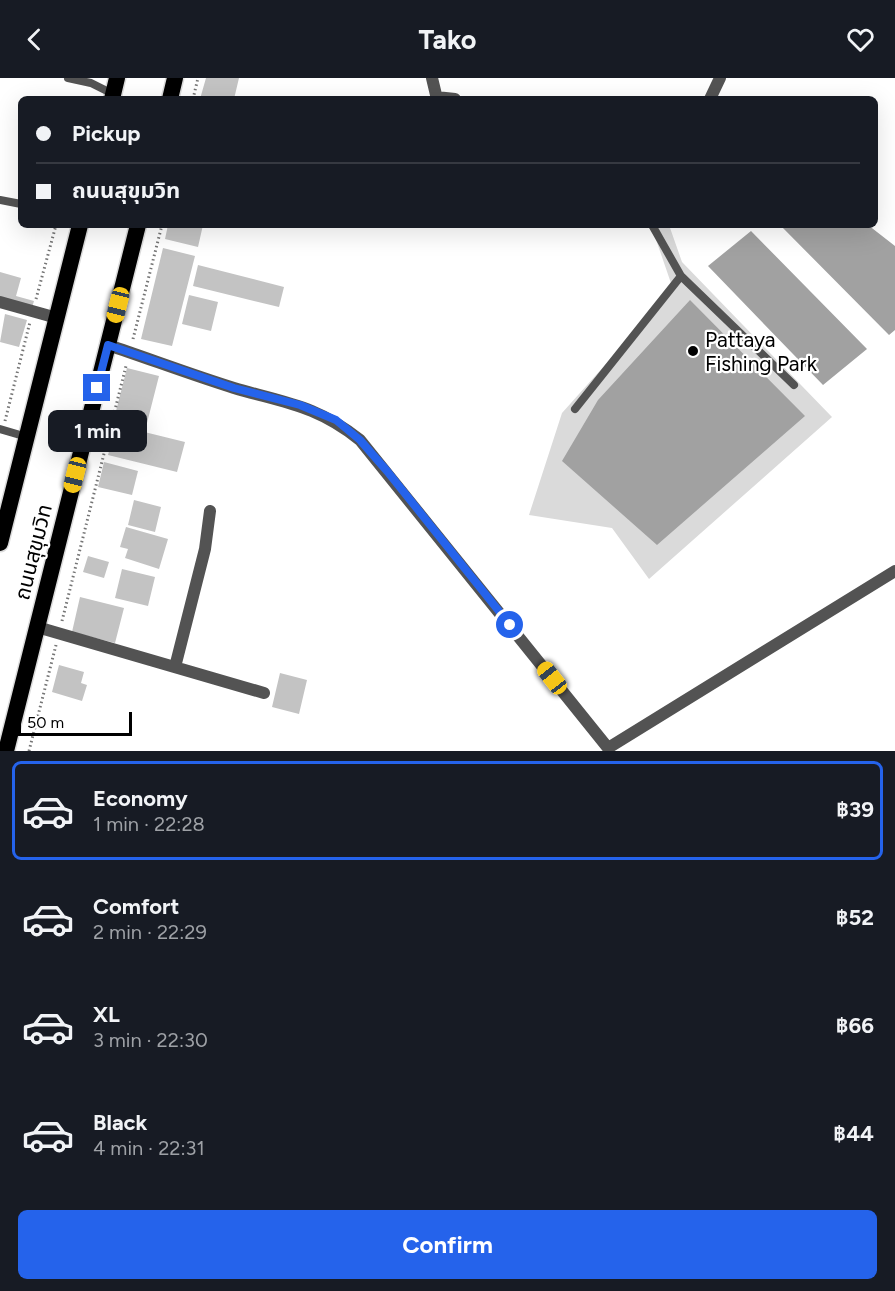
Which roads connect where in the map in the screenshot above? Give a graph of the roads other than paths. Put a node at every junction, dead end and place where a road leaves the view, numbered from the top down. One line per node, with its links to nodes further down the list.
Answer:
1 (68, 78): 5 (lane)
2 (175, 78): 6 (highway)
3 (432, 78): 7 (street)
4 (720, 78): 8 (street)
5 (114, 90)
6 (171, 96)
7 (436, 96)
8 (711, 96)
9 (0, 200): 10 (lane)
10 (18, 203)
11 (79, 228): 16 (highway, ถนนสุขุมวิท)
12 (137, 228): 17 (highway, ถนนสุขุมวิท)
13 (654, 228): 14 (lane)
14 (681, 276): 18 (lane); 19 (lane)
15 (0, 302): 16 (street)
16 (57, 318): 21 (highway, ถนนสุขุมวิท)
17 (108, 345): 25 (highway, ถนนสุขุมวิท); 28 (street)
18 (794, 385)
19 (575, 409)
20 (1, 429): 21 (lane)
21 (27, 437): 23 (highway, ถนนสุขุมวิท)
22 (210, 511): 26 (street)
23 (1, 538)
24 (895, 571): 28 (street)
25 (37, 627): 26 (street); 29 (highway, ถนนสุขุมวิท)
26 (175, 667): 27 (street)
27 (264, 693)
28 (610, 750)
29 (6, 751)

